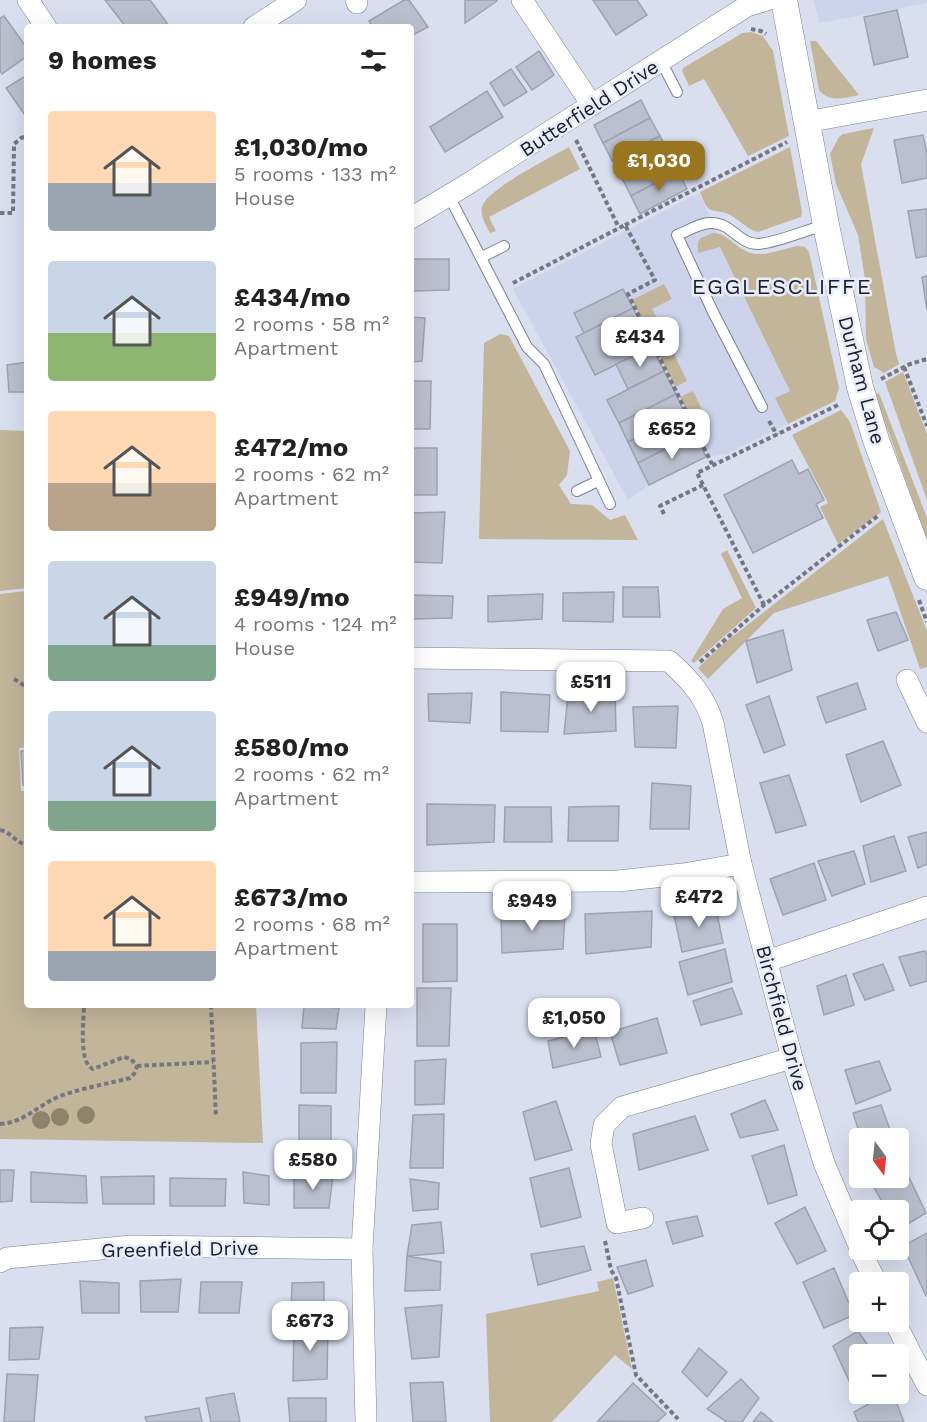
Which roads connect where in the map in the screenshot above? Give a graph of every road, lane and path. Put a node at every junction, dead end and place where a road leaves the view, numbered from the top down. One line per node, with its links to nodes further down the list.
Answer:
1 (28, 0): 5 (street)
2 (296, 0): 6 (street)
3 (522, 0): 12 (street)
4 (783, 1): 9 (street, Butterfield Drive); 13 (street, Durham Lane)
5 (44, 24)
6 (259, 24)
7 (745, 29): 8 (path)
8 (771, 38)
9 (661, 61): 10 (lane); 12 (street, Butterfield Drive)
10 (677, 92)
11 (927, 100): 13 (street)
12 (592, 105): 16 (street, Butterfield Drive)
13 (799, 131): 19 (path); 20 (street, Durham Lane)
14 (574, 135): 21 (path)
15 (24, 137): 17 (path)
16 (449, 196): 18 (street, Butterfield Drive); 23 (lane)
17 (0, 213)
18 (414, 216)
19 (625, 225): 21 (path); 30 (path)
20 (826, 225): 27 (street, Durham Lane); 28 (lane)
21 (619, 228): 24 (path)
22 (504, 246): 23 (lane)
23 (482, 257): 31 (lane)
24 (509, 285)
25 (927, 359): 26 (path)
26 (904, 367): 27 (path); 29 (path)
27 (860, 387): 30 (path); 37 (street, Durham Lane)
28 (762, 407)
29 (927, 426)
30 (712, 465): 32 (path)
31 (598, 481): 33 (lane); 34 (lane)
32 (703, 485): 36 (path); 38 (path)
33 (578, 490)
34 (610, 504)
35 (885, 511): 38 (path)
36 (664, 514)
37 (927, 577)
38 (764, 605): 40 (path)
39 (414, 658): 47 (street, Birchfield Drive)
40 (693, 668)
41 (14, 679): 43 (path)
42 (907, 680): 44 (street)
43 (24, 685)
44 (927, 722)
45 (0, 830): 46 (path)
46 (24, 844)
47 (741, 864): 48 (street); 50 (street, Birchfield Drive)
48 (414, 882)
49 (927, 907): 50 (street)
50 (767, 960): 54 (street, Birchfield Drive)
51 (84, 1008): 56 (path)
52 (211, 1008): 55 (path)
53 (376, 1008): 62 (street)
54 (792, 1058): 59 (street); 60 (street, Birchfield Drive)
55 (213, 1062): 56 (path); 57 (path)
56 (137, 1066): 58 (path)
57 (216, 1117)
58 (0, 1124)
59 (643, 1218)
60 (849, 1223)
61 (605, 1241): 66 (path)
62 (362, 1249): 63 (street, Greenfield Drive); 67 (street)
63 (0, 1262)
64 (900, 1332): 65 (street)
65 (927, 1385)
66 (678, 1419)
67 (366, 1422)

